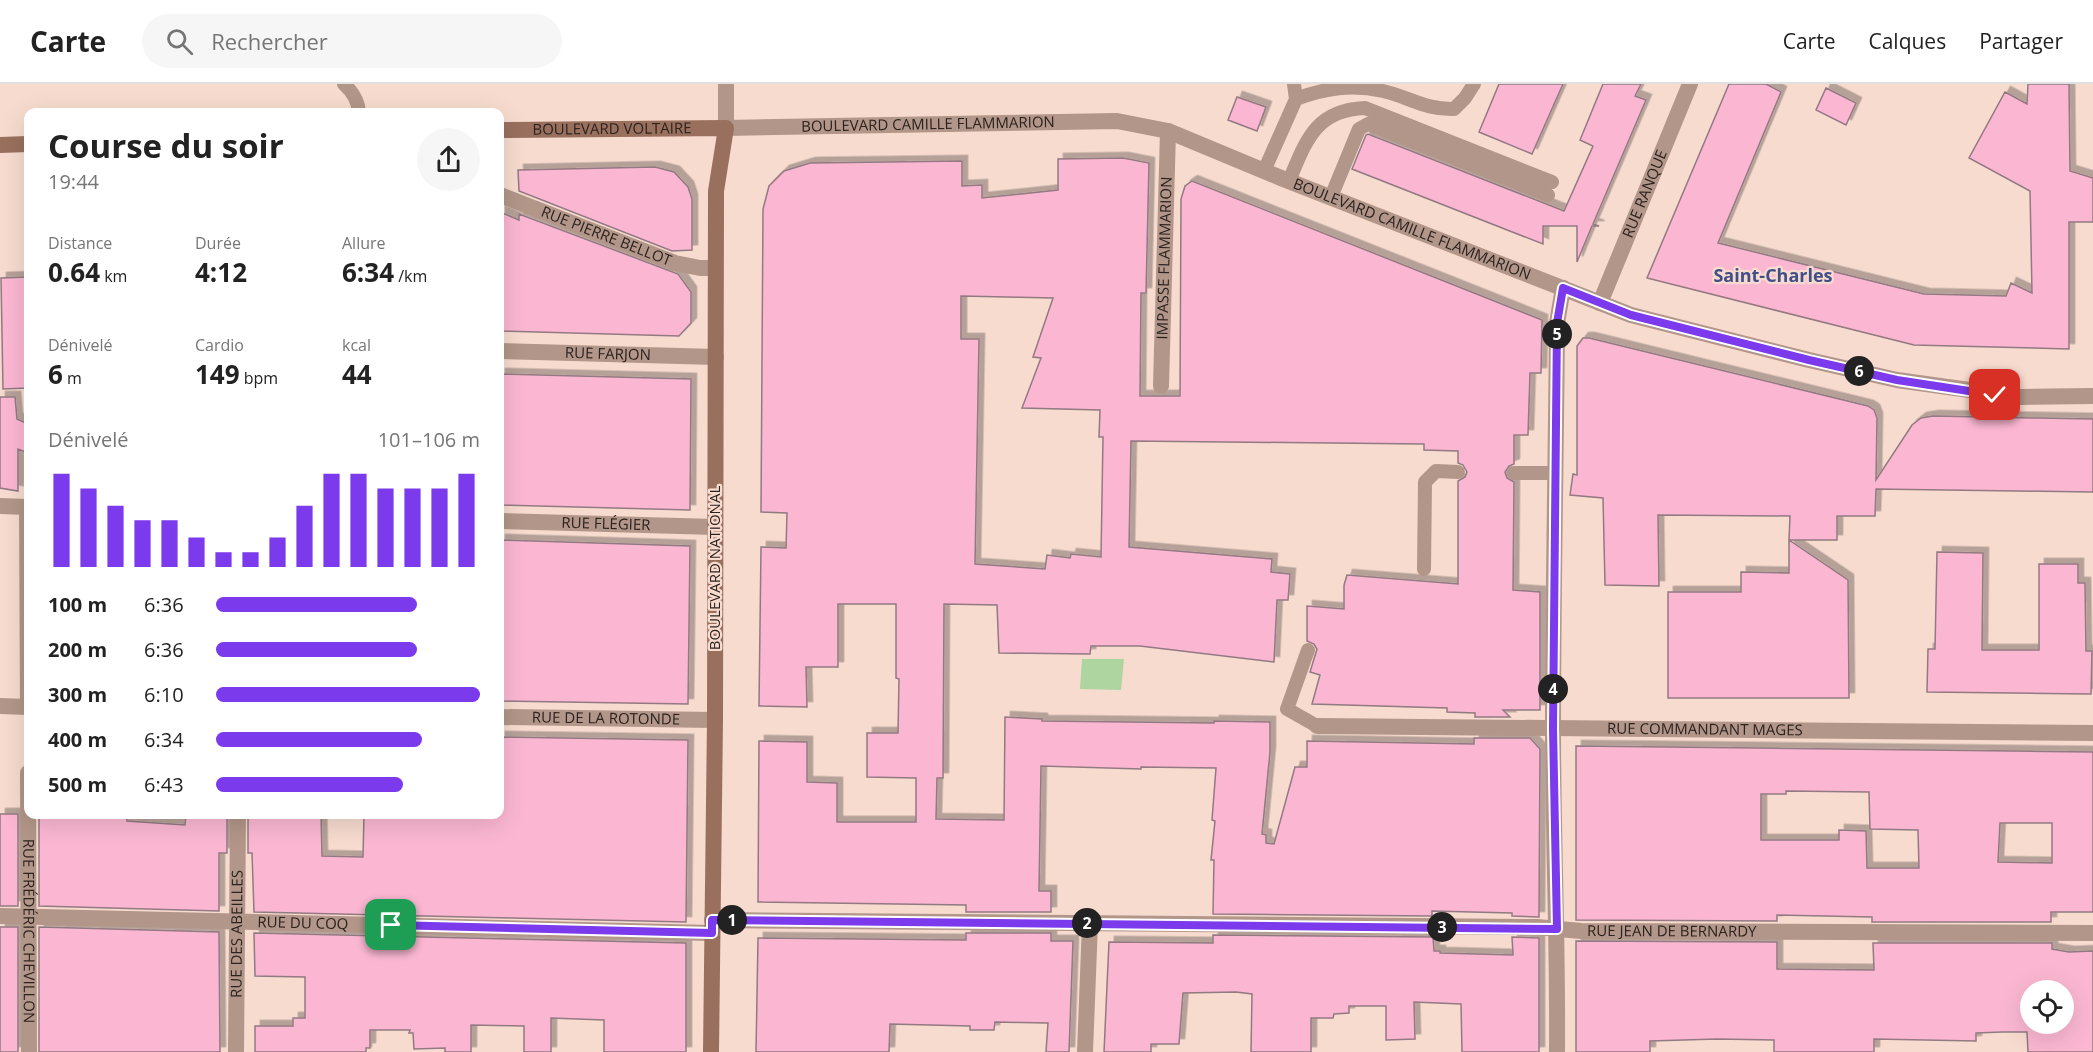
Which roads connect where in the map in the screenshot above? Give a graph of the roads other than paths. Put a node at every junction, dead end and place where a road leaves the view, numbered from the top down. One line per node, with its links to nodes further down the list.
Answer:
1 (344, 84): 7 (lane)
2 (726, 84): 8 (street, BOULEVARD NATIONAL)
3 (1294, 84): 6 (lane)
4 (1474, 84): 6 (lane)
5 (1690, 84): 19 (street, RUE RANQUE)
6 (1296, 99): 13 (lane)
7 (358, 108)
8 (726, 128): 9 (main road, BOULEVARD VOLTAIRE); 10 (street, BOULEVARD CAMILLE FLAMMARION); 17 (main road, BOULEVARD NATIONAL)
9 (504, 130)
10 (1168, 131): 13 (street, BOULEVARD CAMILLE FLAMMARION); 22 (street, IMPASSE FLAMMARION)
11 (24, 144): 12 (main road)
12 (0, 146)
13 (1264, 171): 14 (street, BOULEVARD CAMILLE FLAMMARION)
14 (1290, 181): 16 (street, BOULEVARD CAMILLE FLAMMARION); 16 (lane)
15 (504, 197): 17 (street, RUE PIERRE BELLOT)
16 (1331, 197): 18 (street, BOULEVARD CAMILLE FLAMMARION)
17 (716, 268): 21 (main road, BOULEVARD NATIONAL)
18 (1563, 288): 19 (street, BOULEVARD CAMILLE FLAMMARION); 26 (street)
19 (1599, 303): 23 (street, BOULEVARD CAMILLE FLAMMARION)
20 (504, 351): 21 (street, RUE FARJON)
21 (716, 357): 30 (main road, BOULEVARD NATIONAL)
22 (1161, 386)
23 (2093, 396)
24 (1458, 472): 31 (lane)
25 (1514, 473): 26 (lane)
26 (1555, 473): 38 (street)
27 (0, 506): 28 (street)
28 (24, 507)
29 (504, 521): 30 (street, RUE FLÉGIER)
30 (715, 527): 36 (main road, BOULEVARD NATIONAL)
31 (1424, 568)
32 (1308, 650): 37 (lane)
33 (24, 705): 34 (street)
34 (0, 706)
35 (504, 717): 36 (street, RUE DE LA ROTONDE)
36 (715, 720): 46 (main road, BOULEVARD NATIONAL)
37 (1317, 726): 38 (street, RUE COMMANDANT MAGES)
38 (1553, 728): 39 (street, RUE COMMANDANT MAGES); 47 (street)
39 (2093, 733)
40 (28, 819): 43 (street, RUE FRÉDÉRIC CHEVILLON)
41 (238, 819): 44 (street, RUE DES ABEILLES)
42 (0, 916): 43 (street, RUE DU COQ)
43 (28, 917): 44 (street, RUE DU COQ); 49 (street, RUE FRÉDÉRIC CHEVILLON)
44 (237, 921): 46 (street, RUE DU COQ); 50 (street, RUE DES ABEILLES)
45 (1089, 923): 46 (street, RUE JEAN DE BERNARDY); 47 (street, RUE JEAN DE BERNARDY); 52 (street)
46 (712, 926): 51 (main road, BOULEVARD NATIONAL)
47 (1557, 929): 48 (street, RUE JEAN DE BERNARDY); 53 (street)
48 (2093, 933)
49 (29, 1052)
50 (236, 1052)
51 (711, 1052)
52 (1085, 1052)
53 (1557, 1052)

